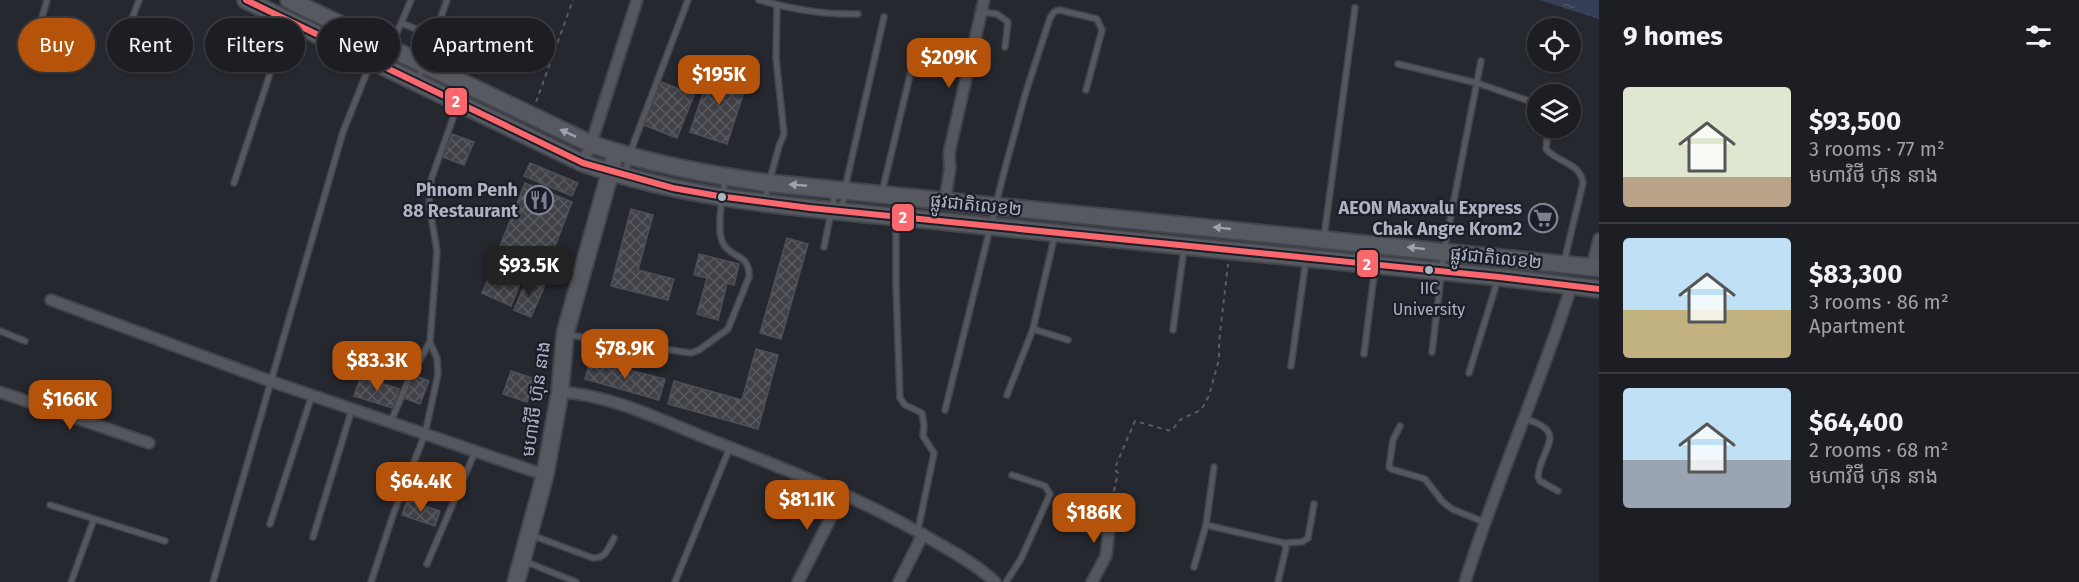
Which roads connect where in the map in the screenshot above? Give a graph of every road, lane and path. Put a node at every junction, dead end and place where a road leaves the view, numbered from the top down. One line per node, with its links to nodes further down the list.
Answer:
1 (47, 0): 17 (lane)
2 (139, 0): 18 (lane)
3 (246, 0): 19 (main road, ផ្លូវជាតិលេខ២)
4 (290, 0): 20 (main road, ផ្លូវជាតិលេខ២)
5 (411, 0): 22 (lane)
6 (447, 0): 21 (lane)
7 (573, 0): 39 (path)
8 (637, 0): 41 (street)
9 (688, 0): 42 (lane)
10 (759, 0): 12 (lane)
11 (984, 0): 14 (street)
12 (777, 5): 15 (lane); 47 (lane)
13 (1355, 8): 61 (lane)
14 (981, 12): 25 (lane); 51 (street)
15 (858, 14)
16 (884, 17): 48 (lane)
17 (42, 18)
18 (132, 18)
19 (282, 18)
20 (328, 18)
21 (441, 18)
22 (402, 23): 23 (lane); 24 (lane)
23 (400, 28)
24 (412, 28)
25 (1005, 47)
26 (1481, 61): 35 (lane)
27 (1398, 64): 35 (lane)
28 (911, 71): 49 (lane)
29 (271, 72): 46 (lane)
30 (373, 72): 88 (lane)
31 (395, 72): 34 (main road, ផ្លូវជាតិលេខ២)
32 (420, 72): 34 (lane)
33 (441, 72): 39 (main road, ផ្លូវជាតិលេខ២)
34 (416, 82): 38 (main road, ផ្លូវជាតិលេខ២)
35 (1477, 83): 37 (lane); 66 (lane)
36 (1086, 90): 53 (lane)
37 (1527, 100)
38 (458, 103): 43 (main road, ផ្លូវជាតិលេខ២); 83 (lane)
39 (530, 115): 41 (main road, ផ្លូវជាតិលេខ២, one-way to 39)
40 (1548, 138): 69 (lane)
41 (591, 144): 42 (main road, ផ្លូវជាតិលេខ២); 43 (street)
42 (623, 154): 44 (main road, មហាវិថី ហ៊ុន នាង); 45 (main road, ផ្លូវជាតិលេខ២)
43 (584, 163): 44 (main road, ផ្លូវជាតិលេខ២)
44 (617, 174): 50 (main road, ផ្លូវជាតិលេខ២); 80 (main road, មហាវិថី ហ៊ុន នាង)
45 (726, 177): 47 (main road, ផ្លូវជាតិលេខ២); 50 (lane)
46 (234, 183)
47 (769, 183): 48 (main road, ផ្លូវជាតិលេខ២, one-way to 47); 52 (lane)
48 (841, 189): 49 (main road, ផ្លូវជាតិលេខ២); 54 (lane); 54 (lane)
49 (882, 193): 51 (main road, ផ្លូវជាតិលេខ២)
50 (722, 198): 52 (main road, ផ្លូវជាតិលេខ២); 80 (lane)
51 (945, 200): 53 (main road, ផ្លូវជាតិលេខ២)
52 (764, 202): 54 (main road, ផ្លូវជាតិលេខ២)
53 (995, 206): 56 (main road, ផ្លូវជាតិលេខ២); 57 (lane)
54 (837, 211): 55 (main road, ផ្លូវជាតិលេខ២); 64 (lane)
55 (896, 216): 57 (main road, ផ្លូវជាតិលេខ២); 114 (lane)
56 (1116, 217): 59 (main road, ផ្លូវជាតិលេខ២, one-way to 56); 60 (main road)
57 (990, 226): 58 (main road, ផ្លូវជាតិលេខ២); 94 (lane)
58 (1055, 232): 60 (main road, ផ្លូវជាតិលេខ២); 77 (lane)
59 (1271, 233): 61 (main road, ផ្លូវជាតិលេខ២); 67 (main road)
60 (1112, 238): 63 (main road, ផ្លូវជាតិលេខ២)
61 (1324, 239): 66 (main road, ផ្លូវជាតិលេខ២, one-way to 61)
62 (1599, 239): 71 (street)
63 (1184, 245): 65 (main road, ផ្លូវជាតិលេខ២); 78 (lane)
64 (824, 247)
65 (1230, 250): 67 (main road, ផ្លូវជាតិលេខ២); 109 (path)
66 (1444, 251): 69 (main road, ផ្លូវជាតិលេខ២); 72 (lane)
67 (1268, 254): 68 (main road, ផ្លូវជាតិលេខ២)
68 (1306, 258): 70 (main road, ផ្លូវជាតិលេខ២); 86 (lane)
69 (1563, 264): 71 (main road, ផ្លូវជាតិលេខ២)
70 (1375, 265): 72 (main road, ផ្លូវជាតិលេខ២); 85 (lane)
71 (1595, 267)
72 (1441, 272): 73 (main road, ផ្លូវជាតិលេខ២); 84 (lane)
73 (1499, 277): 74 (main road, ផ្លូវជាតិលេខ២); 87 (lane)
74 (1571, 287): 75 (main road, ផ្លូវជាតិលេខ២); 95 (street)
75 (1599, 289)
76 (51, 300): 88 (street)
77 (1033, 329): 81 (lane); 92 (lane)
78 (1173, 330)
79 (0, 331): 82 (lane)
80 (565, 334): 90 (main road, មហាវិថី ហ៊ុន នាង)
81 (1068, 340)
82 (25, 341)
83 (430, 342): 96 (lane); 98 (lane)
84 (1431, 352)
85 (1364, 354)
86 (1292, 366)
87 (1469, 373)
88 (270, 381): 91 (street); 124 (lane)
89 (0, 392): 99 (street)
90 (560, 392): 100 (street); 104 (main road, មហាវិថី ហ៊ុន នាង)
91 (312, 395): 93 (street); 112 (lane)
92 (1007, 395)
93 (352, 409): 96 (street); 116 (lane)
94 (945, 410)
95 (1526, 419): 105 (lane); 111 (street)
96 (391, 421): 98 (street)
97 (1400, 426): 111 (lane)
98 (425, 434): 101 (street); 125 (lane)
99 (149, 443)
100 (730, 447): 106 (street); 128 (lane)
101 (475, 452): 104 (street); 121 (lane)
102 (1214, 467): 113 (lane)
103 (1012, 475): 132 (lane)
104 (545, 476): 115 (main road, មហាវិថី ហ៊ុន នាង)
105 (1558, 491)
106 (843, 494): 114 (street); 129 (street)
107 (1314, 504): 119 (lane)
108 (50, 505): 110 (lane)
109 (1111, 511): 133 (street)
110 (94, 519): 118 (lane); 123 (lane)
111 (1484, 522): 135 (street)
112 (270, 524)
113 (1206, 525): 119 (lane); 122 (lane)
114 (920, 532): 130 (street); 131 (street)
115 (530, 534): 117 (lane); 120 (main road, មហាវិថី ហ៊ុន នាង)
116 (313, 537)
117 (614, 538)
118 (165, 541)
119 (1284, 543): 134 (lane)
120 (523, 560): 126 (main road, មហាវិថី ហ៊ុន នាង); 127 (lane)
121 (427, 564)
122 (1194, 567)
123 (71, 582)
124 (213, 582)
125 (371, 582)
126 (516, 582)
127 (576, 582)
128 (675, 582)
129 (798, 582)
130 (899, 582)
131 (995, 582)
132 (1006, 582)
133 (1092, 582)
134 (1278, 582)
135 (1465, 582)

